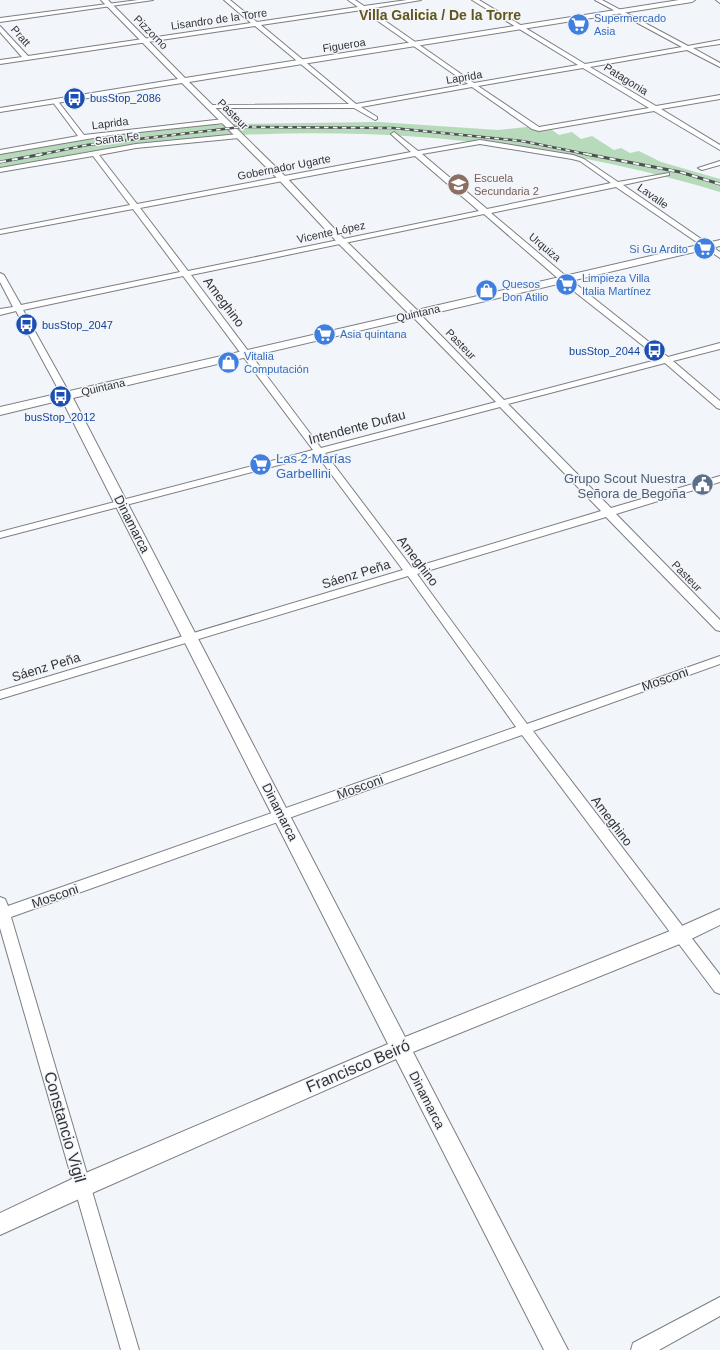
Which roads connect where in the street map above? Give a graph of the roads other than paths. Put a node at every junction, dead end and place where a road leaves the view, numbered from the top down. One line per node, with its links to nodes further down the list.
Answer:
1 (150, 0): 8 (street)
2 (227, 0): 12 (street)
3 (351, 0): 9 (street)
4 (418, 0): 9 (street, Lisandro de la Torre)
5 (475, 0): 14 (street, Patagonia)
6 (598, 0): 10 (street)
7 (692, 0): 10 (street, Figueroa)
8 (107, 3): 11 (street); 17 (street, Pizzorno)
9 (362, 8): 12 (street, Lisandro de la Torre); 19 (street)
10 (621, 12): 14 (street, Figueroa); 20 (street)
11 (0, 20)
12 (257, 24): 17 (street, Lisandro de la Torre); 23 (street)
13 (0, 28): 15 (street, Pratt)
14 (521, 28): 19 (street, Figueroa); 25 (street, Patagonia)
15 (10, 39): 16 (street); 21 (street, Pratt)
16 (0, 40)
17 (143, 40): 21 (street, Lisandro de la Torre); 26 (street, Pizzorno)
18 (720, 42): 20 (street, Laprida)
19 (414, 45): 23 (street, Figueroa); 27 (street)
20 (688, 48): 24 (street); 25 (street, Laprida)
21 (26, 58): 22 (street, Lisandro de la Torre)
22 (0, 62)
23 (303, 62): 26 (street, Figueroa); 30 (street)
24 (720, 65)
25 (586, 66): 27 (street, Laprida); 32 (street, Patagonia)
26 (183, 80): 29 (street, Figueroa); 31 (street, Pasteur)
27 (472, 86): 30 (street, Laprida); 32 (street)
28 (720, 97): 32 (street)
29 (55, 101): 33 (street, Figueroa); 37 (street)
30 (355, 106): 31 (street, Laprida); 34 (street)
31 (209, 107): 35 (street, Pasteur)
32 (654, 109): 39 (street, Patagonia)
33 (0, 110)
34 (375, 118)
35 (224, 121): 37 (street, Laprida); 38 (street, Pasteur)
36 (394, 134): 42 (street, Urquiza)
37 (81, 136): 40 (street, Laprida)
38 (239, 136): 41 (street, Santa Fe); 48 (street, Pasteur)
39 (720, 148)
40 (0, 152)
41 (94, 152): 46 (street, Santa Fe); 50 (street, Ameghino)
42 (417, 154): 43 (street, Gobernador Ugarte); 48 (street, Gobernador Ugarte); 51 (street, Urquiza)
43 (573, 157): 49 (street, Lavalle)
44 (720, 164): 45 (street)
45 (702, 168)
46 (0, 170)
47 (667, 174): 49 (street, Vicente López)
48 (283, 179): 50 (street, Gobernador Ugarte); 53 (street, Pasteur)
49 (616, 184): 51 (street, Vicente López); 55 (street, Lavalle)
50 (136, 207): 52 (street, Gobernador Ugarte); 57 (street, Ameghino)
51 (483, 211): 53 (street, Vicente López); 59 (street, Urquiza)
52 (0, 232)
53 (341, 241): 57 (street, Vicente López); 62 (street, Pasteur)
54 (720, 243): 55 (street, Quintana)
55 (706, 246): 56 (street, Lavalle); 59 (street, Quintana)
56 (720, 256)
57 (184, 273): 60 (street, Vicente López); 64 (street, Ameghino)
58 (0, 275): 60 (street, Dinamarca)
59 (564, 279): 62 (street, Quintana); 65 (street, Urquiza)
60 (17, 308): 61 (street, Vicente López); 66 (street, Dinamarca)
61 (0, 312)
62 (415, 314): 64 (street, Quintana); 67 (street, Pasteur)
63 (720, 346): 65 (street, Intendente Dufau)
64 (246, 354): 66 (street, Quintana); 70 (street, Ameghino)
65 (667, 360): 67 (street, Intendente Dufau); 68 (street, Urquiza)
66 (66, 396): 69 (street, Quintana); 72 (street, Dinamarca)
67 (502, 404): 70 (street, Intendente Dufau); 73 (street, Pasteur)
68 (720, 406)
69 (0, 411)
70 (318, 451): 72 (street, Intendente Dufau); 75 (street, Ameghino)
71 (720, 479): 73 (street, Sáenz Peña)
72 (121, 504): 74 (street, Intendente Dufau); 77 (street, Dinamarca)
73 (609, 513): 75 (street, Sáenz Peña); 76 (street, Pasteur)
74 (0, 535)
75 (410, 572): 77 (street, Sáenz Peña); 80 (street, Ameghino)
76 (720, 627)
77 (190, 638): 79 (street, Sáenz Peña); 81 (street, Dinamarca)
78 (720, 660): 80 (street, Mosconi)
79 (0, 696)
80 (524, 729): 81 (street, Mosconi); 84 (street, Ameghino)
81 (281, 815): 82 (street, Mosconi); 86 (street, Dinamarca)
82 (1, 910): 87 (street, Constancio Vigil)
83 (720, 917): 84 (street, Francisco Beiró)
84 (681, 935): 85 (street, Ameghino); 86 (street, Francisco Beiró)
85 (720, 987)
86 (400, 1048): 87 (street, Francisco Beiró); 91 (street, Dinamarca)
87 (82, 1186): 88 (street, Francisco Beiró); 90 (street, Constancio Vigil)
88 (0, 1224)
89 (720, 1306): 92 (street)
90 (130, 1350)
91 (556, 1350)
92 (640, 1350)

